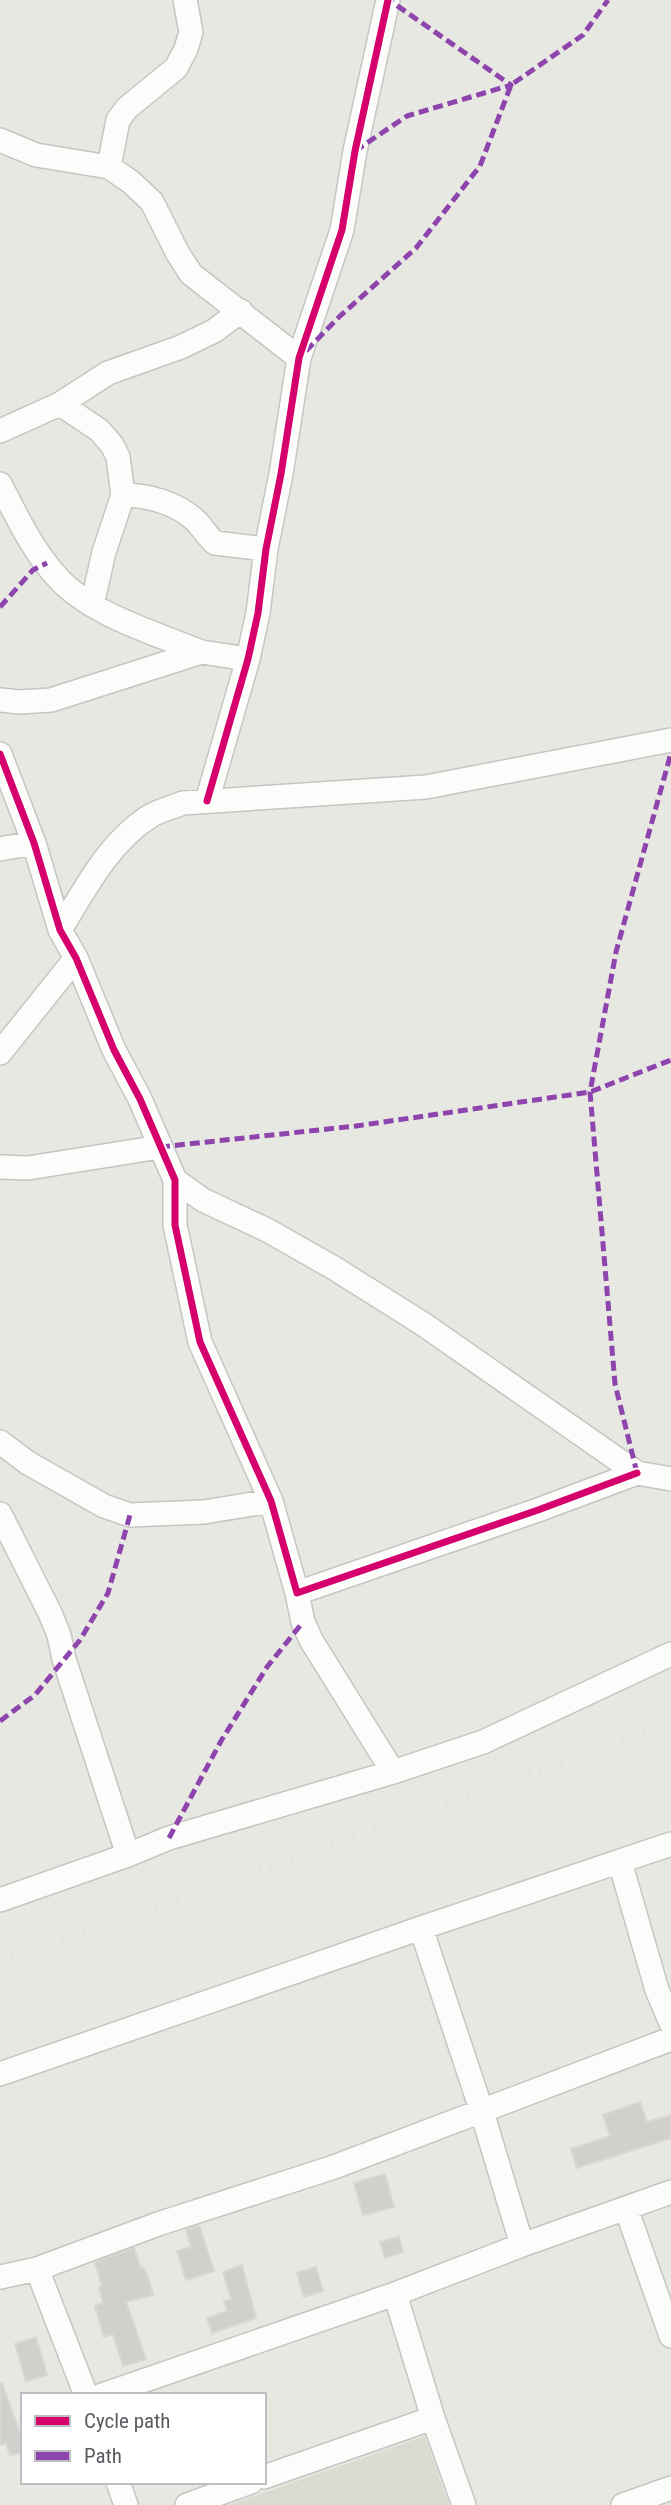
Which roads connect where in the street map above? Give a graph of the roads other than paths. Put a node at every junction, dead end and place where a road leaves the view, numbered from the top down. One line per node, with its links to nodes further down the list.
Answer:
1 (185, 0): 4 (street)
2 (388, 0): 6 (street)
3 (0, 140): 4 (street)
4 (109, 167): 5 (street)
5 (241, 311): 6 (street); 7 (street)
6 (299, 358): 11 (street)
7 (60, 404): 8 (street); 10 (street)
8 (0, 431)
9 (0, 484): 12 (street)
10 (122, 495): 11 (street); 12 (street)
11 (266, 549): 14 (street)
12 (92, 605): 13 (street)
13 (201, 652): 14 (street); 15 (street)
14 (248, 659): 18 (street)
15 (0, 701)
16 (671, 740): 18 (street)
17 (0, 754): 19 (street)
18 (207, 801): 21 (street)
19 (34, 843): 20 (street); 21 (street)
20 (0, 849)
21 (60, 930): 22 (street)
22 (76, 958): 24 (street); 25 (street)
23 (0, 1023): 24 (street)
24 (2, 1050)
25 (160, 1147): 26 (street); 27 (street)
26 (0, 1167)
27 (175, 1180): 29 (street); 31 (street)
28 (0, 1441): 31 (street)
29 (637, 1473): 30 (street); 33 (street)
30 (671, 1479)
31 (271, 1501): 33 (street)
32 (0, 1514): 37 (street)
33 (297, 1593): 35 (street)
34 (671, 1654): 35 (street)
35 (393, 1772): 37 (street)
36 (671, 1844): 38 (street)
37 (128, 1855): 39 (street)
38 (620, 1862): 40 (street); 41 (street)
39 (0, 1900)
40 (421, 1928): 43 (street); 44 (street)
41 (671, 2023)
42 (671, 2039): 44 (street)
43 (0, 2074)
44 (482, 2112): 47 (street); 48 (street)
45 (671, 2192): 46 (street)
46 (626, 2207): 47 (street); 51 (street)
47 (522, 2245): 50 (street)
48 (37, 2269): 49 (street); 52 (street)
49 (0, 2277)
50 (395, 2294): 53 (street); 54 (street)
51 (671, 2336)
52 (85, 2393)
53 (108, 2393)
54 (433, 2418): 55 (street); 61 (street)
55 (266, 2476)
56 (119, 2484): 59 (street)
57 (245, 2484): 60 (street)
58 (671, 2488): 62 (street)
59 (126, 2505)
60 (187, 2505)
61 (464, 2505)
62 (624, 2505)

